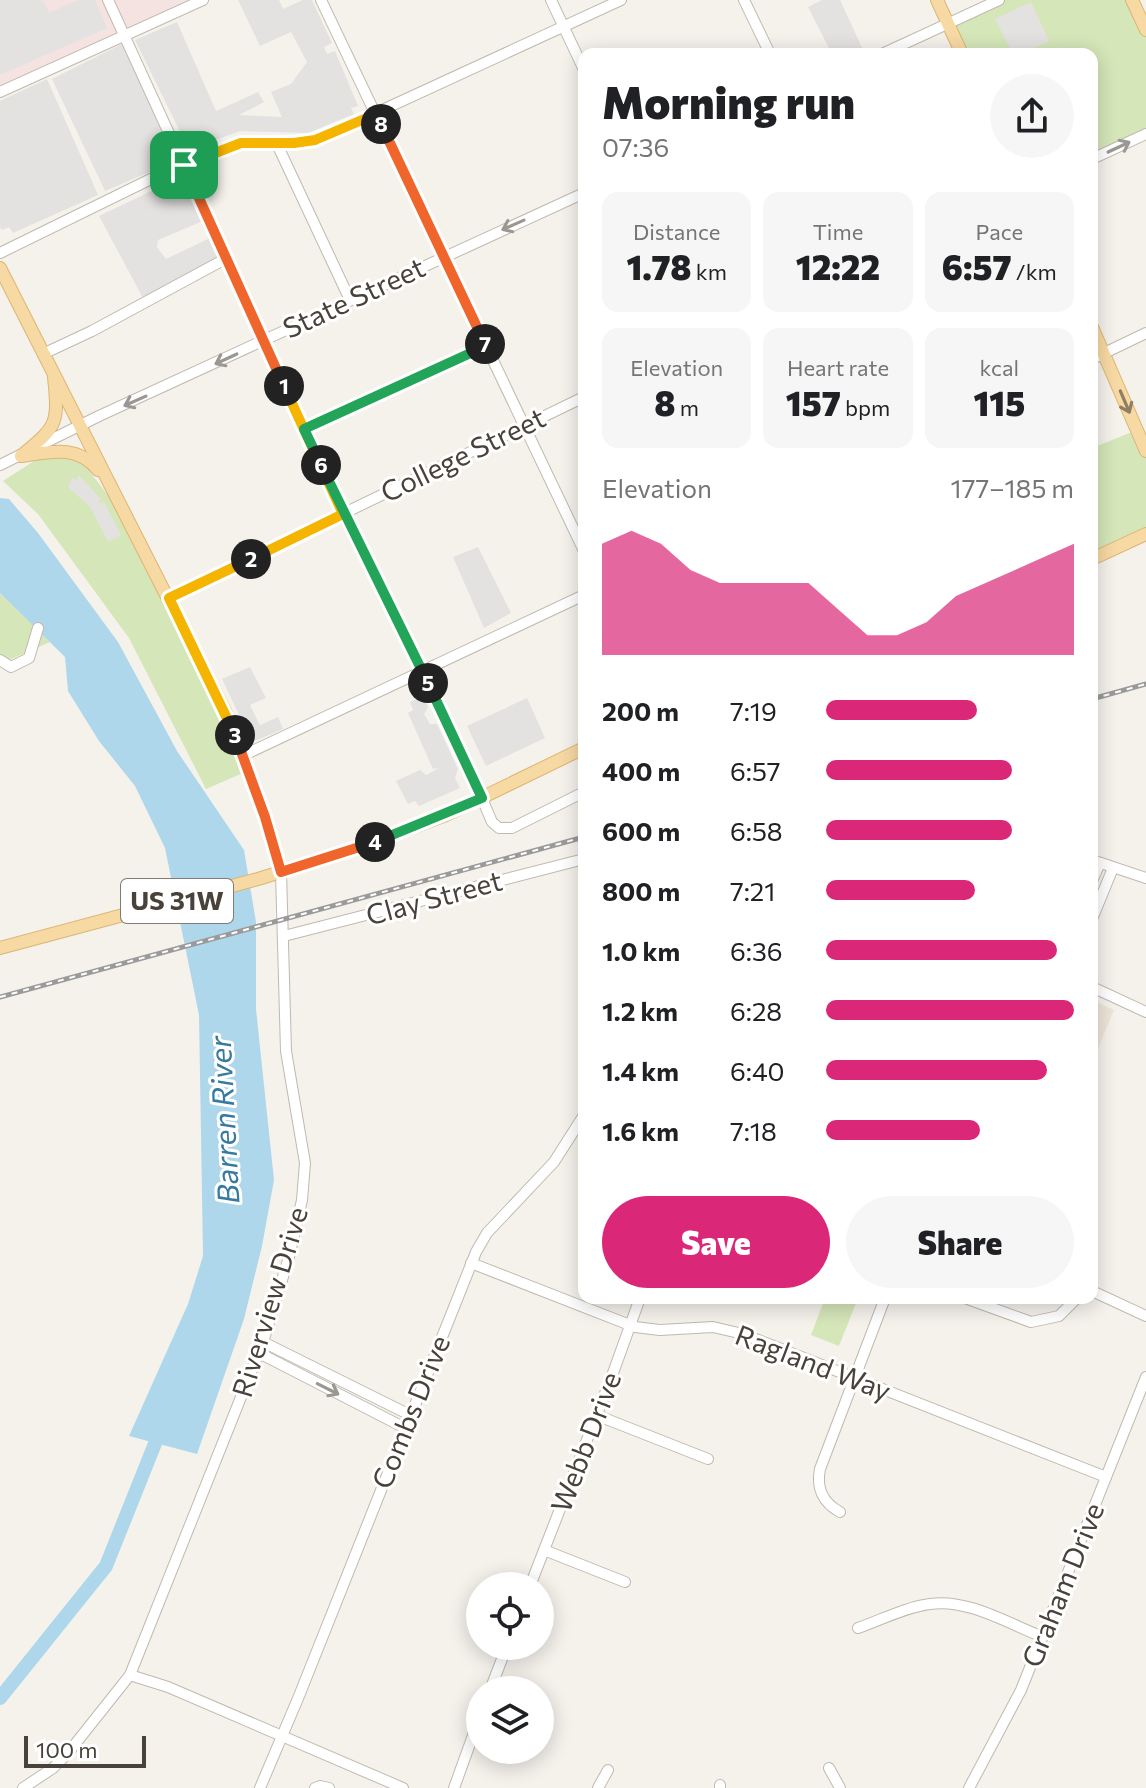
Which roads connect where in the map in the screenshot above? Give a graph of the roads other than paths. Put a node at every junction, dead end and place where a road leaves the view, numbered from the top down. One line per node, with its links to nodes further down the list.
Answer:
1 (108, 0): 13 (street)
2 (203, 0): 13 (street)
3 (321, 0): 19 (street)
4 (551, 0): 11 (street)
5 (621, 0): 11 (street)
6 (744, 0): 14 (street)
7 (937, 0): 10 (main road)
8 (999, 0): 10 (street)
9 (1132, 0): 12 (main road)
10 (948, 23): 15 (street); 16 (main road)
11 (563, 26): 17 (street); 19 (street)
12 (1146, 29)
13 (124, 35): 18 (street); 23 (street)
14 (767, 48)
15 (895, 48)
16 (959, 48)
17 (578, 57)
18 (0, 92)
19 (376, 114): 21 (street); 26 (street)
20 (1146, 134): 22 (street, one-way to 20)
21 (276, 142): 23 (street); 29 (street)
22 (1098, 156)
23 (184, 165): 25 (street); 27 (street)
24 (578, 196): 26 (street, State Street, one-way to 26)
25 (0, 253)
26 (445, 256): 29 (street, State Street); 32 (street)
27 (227, 258): 31 (street); 33 (street)
28 (0, 268): 33 (main road, Riverview Drive)
29 (350, 300): 31 (street, State Street)
30 (1146, 333): 34 (street)
31 (263, 341): 38 (street, State Street, one-way to 38); 39 (street)
32 (486, 346): 37 (street); 39 (street)
33 (45, 353): 35 (main road, Riverview Drive)
34 (1098, 356): 40 (main road, one-way to 40)
35 (53, 370): 38 (main road, Riverview Drive); 41 (main road)
36 (578, 400): 37 (street, College Street)
37 (524, 425): 44 (street, College Street); 46 (street)
38 (81, 426): 41 (street, State Street); 43 (main road, Riverview Drive)
39 (304, 429): 44 (street)
40 (1146, 451)
41 (16, 458): 42 (street, State Street); 43 (main road)
42 (0, 465)
43 (112, 488): 48 (main road, Riverview Drive)
44 (343, 514): 48 (street, College Street); 52 (street)
45 (1146, 534): 47 (main road)
46 (578, 538)
47 (1098, 556)
48 (169, 598): 54 (main road, Riverview Drive)
49 (578, 598): 52 (street)
50 (38, 628): 51 (street)
51 (0, 660)
52 (422, 671): 54 (street); 56 (street)
53 (578, 751): 56 (main road)
54 (244, 755): 60 (main road, Riverview Drive)
55 (578, 795): 56 (street)
56 (482, 798): 60 (main road)
57 (578, 861): 63 (street, Clay Street)
58 (1098, 862): 59 (street)
59 (1113, 868): 61 (street); 62 (street)
60 (281, 872): 63 (street, Riverview Drive); 64 (main road, US 31W)
61 (1146, 878)
62 (1098, 904)
63 (284, 936): 76 (street, Riverview Drive)
64 (0, 950)
65 (1098, 990): 66 (street)
66 (1146, 1012)
67 (578, 1124): 68 (street, Combs Drive)
68 (471, 1263): 75 (street, Ragland Way); 80 (street, Combs Drive)
69 (1098, 1294): 74 (street)
70 (638, 1304): 75 (street, Webb Drive)
71 (883, 1304): 79 (street)
72 (982, 1304): 73 (street)
73 (1071, 1304)
74 (1146, 1316)
75 (630, 1325): 79 (street, Ragland Way); 81 (street, Webb Drive)
76 (263, 1342): 77 (street, Riverview Drive); 80 (street)
77 (259, 1353): 82 (street, one-way to 82); 91 (street, Riverview Drive)
78 (1146, 1377): 84 (street, Graham Drive)
79 (853, 1378): 84 (street, Ragland Way); 85 (street)
80 (410, 1415): 82 (street, Combs Drive)
81 (596, 1415): 83 (street); 86 (street, Webb Drive)
82 (405, 1428): 92 (street, Combs Drive)
83 (708, 1459)
84 (1106, 1477): 90 (street, Graham Drive)
85 (840, 1512)
86 (544, 1550): 87 (street, Webb Drive); 88 (street)
87 (535, 1572)
88 (625, 1582)
89 (858, 1628): 90 (street)
90 (1043, 1637): 104 (street, Graham Drive)
91 (130, 1675): 92 (street); 96 (street, Riverview Drive)
92 (282, 1736): 97 (street, Combs Drive); 100 (street)
93 (466, 1755): 101 (street)
94 (829, 1768): 103 (street)
95 (608, 1770): 102 (street)
96 (23, 1788)
97 (260, 1788)
98 (315, 1788): 99 (street)
99 (329, 1788)
100 (403, 1788)
101 (454, 1788)
102 (598, 1788)
103 (840, 1788)
104 (969, 1788)

